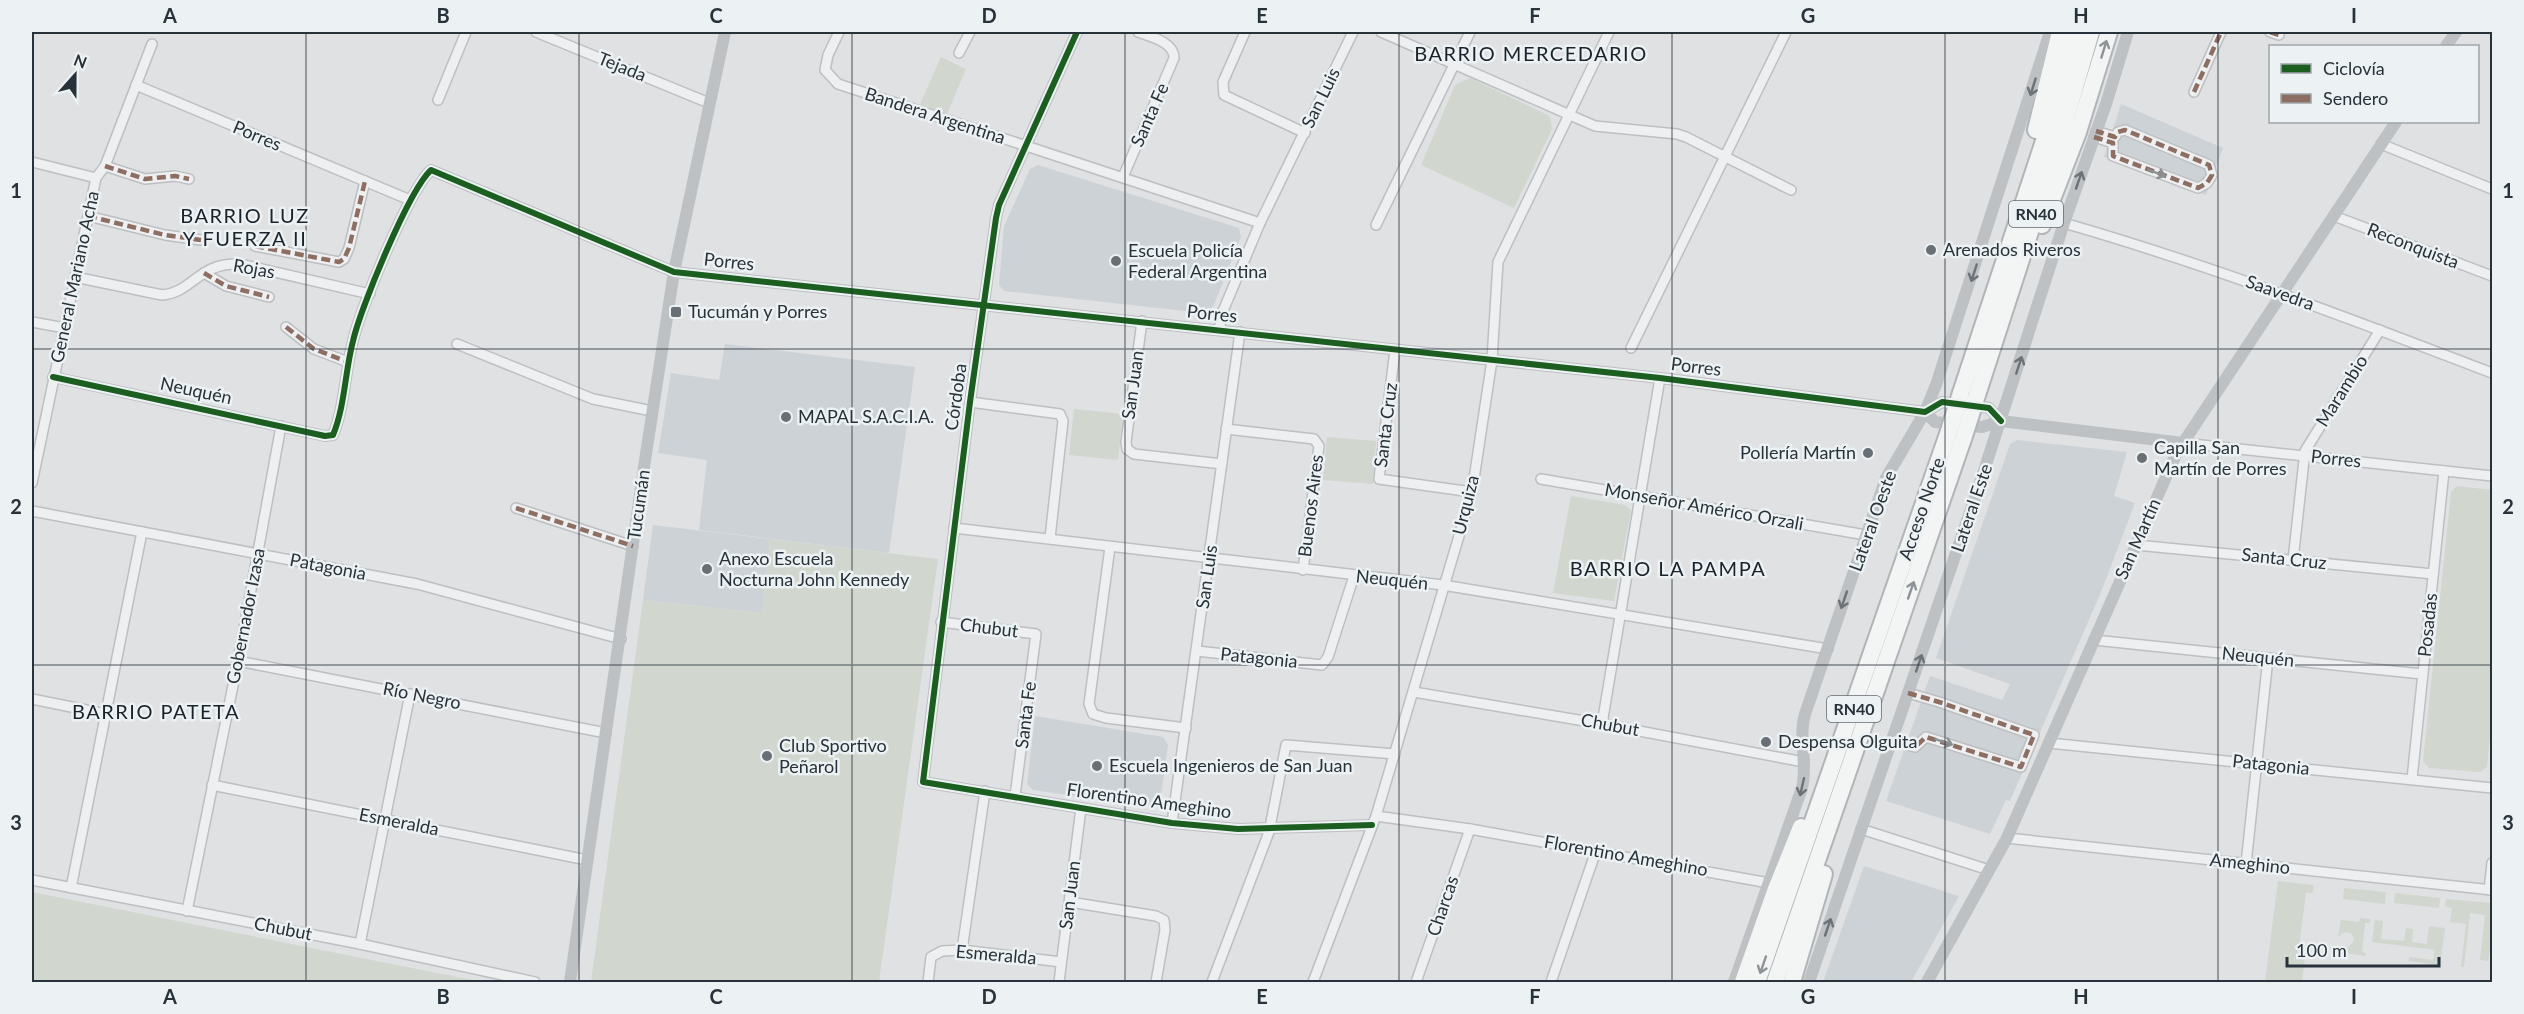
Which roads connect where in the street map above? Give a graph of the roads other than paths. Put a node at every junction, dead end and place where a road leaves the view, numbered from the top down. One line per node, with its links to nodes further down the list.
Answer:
1 (466, 32): 28 (street)
2 (536, 32): 29 (street, Tejada)
3 (725, 32): 29 (street, Tucumán)
4 (839, 32): 35 (street, Bandera Argentina)
5 (970, 32): 24 (street)
6 (1077, 32): 35 (street, Córdoba)
7 (1138, 32): 39 (street, Santa Fe)
8 (1245, 32): 32 (street)
9 (1353, 32): 32 (street, San Luis)
10 (1381, 32): 25 (street)
11 (1470, 32): 25 (street)
12 (1609, 32): 30 (street, Urquiza)
13 (1786, 32): 36 (street)
14 (2050, 32): 81 (street, Lateral Oeste, one-way to 81)
15 (2060, 32): 53 (highway)
16 (2075, 32): 53 (highway, Acceso Norte / RN40)
17 (2091, 32): 62 (highway, Acceso Norte / RN40)
18 (2109, 32): 62 (highway, one-way to 18)
19 (2128, 32): 33 (street, Lateral Este)
20 (2221, 32): 27 (street)
21 (2456, 32): 23 (street)
22 (152, 44): 26 (street, General Mariano Acha)
23 (2447, 45)
24 (959, 53)
25 (1455, 65): 30 (street); 50 (street)
26 (136, 85): 38 (street, General Mariano Acha); 42 (street, Porres)
27 (2194, 92)
28 (438, 100)
29 (709, 103): 54 (street, Tucumán)
30 (1570, 116): 36 (street); 73 (street, Urquiza)
31 (2395, 123): 34 (street, San Martín)
32 (1305, 133): 48 (street, San Luis)
33 (2095, 134): 33 (street, one-way to 33); 49 (street, Lateral Este, one-way to 33)
34 (2381, 144): 43 (street); 47 (street, San Martín)
35 (1026, 146): 39 (street, Bandera Argentina); 61 (street, Córdoba)
36 (1725, 157): 44 (street); 71 (street)
37 (32, 162): 40 (street)
38 (105, 166): 40 (street, General Mariano Acha); 41 (street)
39 (1123, 177): 48 (street, Bandera Argentina)
40 (96, 178): 46 (street, General Mariano Acha)
41 (189, 179)
42 (365, 181): 45 (street, Porres); 52 (street)
43 (2493, 189)
44 (1791, 190)
45 (410, 200): 54 (street, Porres); 58 (street)
46 (88, 216): 51 (street); 57 (street, General Mariano Acha)
47 (2334, 216): 56 (street, Reconquista); 59 (street, San Martín)
48 (1260, 223): 67 (street, San Luis)
49 (2064, 223): 59 (street, Saavedra); 82 (street, Lateral Este, one-way to 49)
50 (1376, 225)
51 (201, 240)
52 (255, 246)
53 (2004, 263): 78 (highway, Acceso Norte / RN40)
54 (674, 272): 61 (street, Porres); 80 (street, Tucumán)
55 (204, 273): 57 (street, Rojas); 58 (street, Rojas); 60 (street)
56 (2493, 276)
57 (75, 277): 65 (street, General Mariano Acha)
58 (370, 294): 74 (street)
59 (2283, 294): 68 (street, Saavedra); 86 (street, San Martín)
60 (269, 297)
61 (984, 304): 63 (street, Porres); 79 (street, Córdoba)
62 (2003, 320): 78 (highway, Acceso Norte / RN40)
63 (1142, 321): 67 (street, Porres); 88 (street, San Juan)
64 (32, 322): 65 (street)
65 (64, 327): 76 (street, General Mariano Acha)
66 (286, 327): 74 (street)
67 (1219, 330): 69 (street, Porres)
68 (2380, 330): 75 (street, Saavedra); 87 (street, Marambio)
69 (1240, 332): 72 (street, Porres); 84 (street, San Luis)
70 (457, 344): 80 (street)
71 (1631, 348)
72 (1395, 350): 73 (street, Porres); 93 (street, Santa Cruz)
73 (1492, 360): 77 (street, Porres); 93 (street, Urquiza)
74 (348, 362): 83 (street, Neuquén)
75 (2493, 373)
76 (53, 377): 83 (street, Neuquén); 92 (street, General Mariano Acha)
77 (1660, 378): 81 (street, Porres); 94 (street)
78 (1969, 394): 85 (highway, Acceso Norte / RN40, bridge)
79 (970, 402): 97 (street, Córdoba); 100 (street)
80 (652, 411): 102 (street, Tucumán)
81 (1925, 412): 82 (street, Porres); 82 (street, Porres); 99 (street, Lateral Oeste)
82 (2001, 421): 86 (street, Porres); 122 (street, Lateral Este, one-way to 82)
83 (281, 426): 104 (street, Gobernador Izasa)
84 (1226, 429): 88 (street, San Luis); 107 (street, Buenos Aires)
85 (1956, 435): 129 (highway, Acceso Norte / RN40); 141 (highway, Acceso Norte / RN40, one-way to 85)
86 (2183, 443): 87 (street, Porres); 101 (street, San Martín)
87 (2304, 456): 89 (street, Porres); 106 (street, Marambio)
88 (1222, 464): 105 (street, San Luis)
89 (2444, 471): 90 (street, Porres); 108 (street, Posadas)
90 (2493, 476)
91 (1541, 479): 94 (street, Monseñor Américo Orzali)
92 (32, 483)
93 (1472, 492): 110 (street, Urquiza)
94 (1641, 496): 99 (street, Monseñor Américo Orzali); 111 (street)
95 (516, 508): 102 (street)
96 (32, 511): 98 (street, Patagonia)
97 (954, 528): 100 (street, Neuquén); 112 (street, Córdoba)
98 (142, 532): 104 (street, Patagonia); 125 (street)
99 (1866, 535): 116 (street, Lateral Oeste, one-way to 116)
100 (1050, 538): 103 (street, Neuquén)
101 (2136, 545): 106 (street, Santa Cruz); 115 (street, San Martín)
102 (633, 546): 114 (street, Tucumán)
103 (1110, 547): 105 (street, Neuquén); 127 (street)
104 (258, 554): 114 (street, Patagonia); 119 (street, Gobernador Izasa)
105 (1209, 559): 107 (street, Neuquén); 117 (street, San Luis)
106 (2293, 560): 108 (street, Santa Cruz)
107 (1303, 570): 109 (street, Neuquén)
108 (2433, 574): 120 (street, Posadas)
109 (1354, 576): 110 (street, Neuquén); 117 (street, Patagonia)
110 (1443, 585): 111 (street, Neuquén); 121 (street, Urquiza)
111 (1620, 613): 116 (street, Neuquén); 126 (street)
112 (941, 622): 113 (street, Chubut); 136 (street, Córdoba)
113 (1036, 633): 140 (street, Santa Fe)
114 (621, 639): 128 (street, Tucumán)
115 (2094, 640): 118 (street, Neuquén); 131 (street, San Martín)
116 (1828, 649): 133 (street, Lateral Oeste)
117 (1197, 651): 127 (street, San Luis)
118 (2268, 658): 120 (street, Neuquén); 134 (street)
119 (238, 661): 123 (street, Río Negro); 137 (street, Gobernador Izasa)
120 (2422, 674): 135 (street, Posadas)
121 (1414, 692): 126 (street, Chubut); 132 (street, Urquiza)
122 (1908, 693): 130 (street, Lateral Este); 130 (street, one-way to 122)
123 (410, 694): 128 (street, Río Negro); 143 (street)
124 (32, 699): 125 (street)
125 (106, 714): 157 (street)
126 (1602, 723): 133 (street, Chubut)
127 (1186, 728): 145 (street, San Luis)
128 (606, 733): 151 (street, Tucumán)
129 (1843, 740): 174 (highway); 175 (highway, Acceso Norte / RN40, one-way to 175)
130 (1892, 740): 148 (street, Lateral Este)
131 (2049, 743): 134 (street, Patagonia); 149 (street, San Martín)
132 (1395, 754): 144 (street, Urquiza); 146 (street)
133 (1804, 762): 156 (street, Lateral Oeste, one-way to 156)
134 (2257, 764): 135 (street, Patagonia); 153 (street)
135 (2412, 780): 138 (street, Patagonia)
136 (923, 782): 139 (street, Florentino Ameghino)
137 (212, 785): 143 (street, Esmeralda); 160 (street, Gobernador Izasa)
138 (2493, 788)
139 (985, 791): 140 (street, Florentino Ameghino); 162 (street)
140 (1016, 796): 142 (street, Florentino Ameghino)
141 (1839, 801): 176 (highway, Acceso Norte / RN40); 177 (highway)
142 (1081, 808): 145 (street, Florentino Ameghino); 159 (street, San Juan)
143 (384, 819): 151 (street, Esmeralda); 161 (street)
144 (1374, 821): 146 (street, Florentino Ameghino); 147 (street, Florentino Ameghino); 170 (street, Urquiza)
145 (1172, 823): 146 (street, Florentino Ameghino)
146 (1270, 828): 169 (street)
147 (1470, 829): 150 (street, Florentino Ameghino); 171 (street, Charcas)
148 (1861, 829): 154 (street); 178 (street, Lateral Este, one-way to 148)
149 (2007, 838): 153 (street, Ameghino); 154 (street, San Martín)
150 (1596, 851): 156 (street, Florentino Ameghino); 172 (street)
151 (587, 860): 165 (street, Tucumán)
152 (2493, 863): 158 (street)
153 (2246, 864): 158 (street, Ameghino)
154 (1989, 870): 179 (street, San Martín)
155 (32, 880): 157 (street, Chubut)
156 (1769, 883): 173 (street, Lateral Oeste)
157 (71, 888): 160 (street, Chubut)
158 (2491, 890)
159 (1070, 902): 163 (street, San Juan); 168 (street)
160 (187, 911): 161 (street, Chubut)
161 (360, 944): 164 (street, Chubut)
162 (962, 950): 163 (street, Esmeralda); 166 (street, Esmeralda)
163 (1062, 962): 167 (street, San Juan)
164 (535, 982)
165 (570, 982)
166 (928, 982)
167 (1059, 982)
168 (1156, 982)
169 (1212, 982)
170 (1313, 982)
171 (1416, 982)
172 (1551, 982)
173 (1734, 982)
174 (1743, 982)
175 (1757, 982)
176 (1775, 982)
177 (1792, 982)
178 (1809, 982)
179 (1927, 982)

